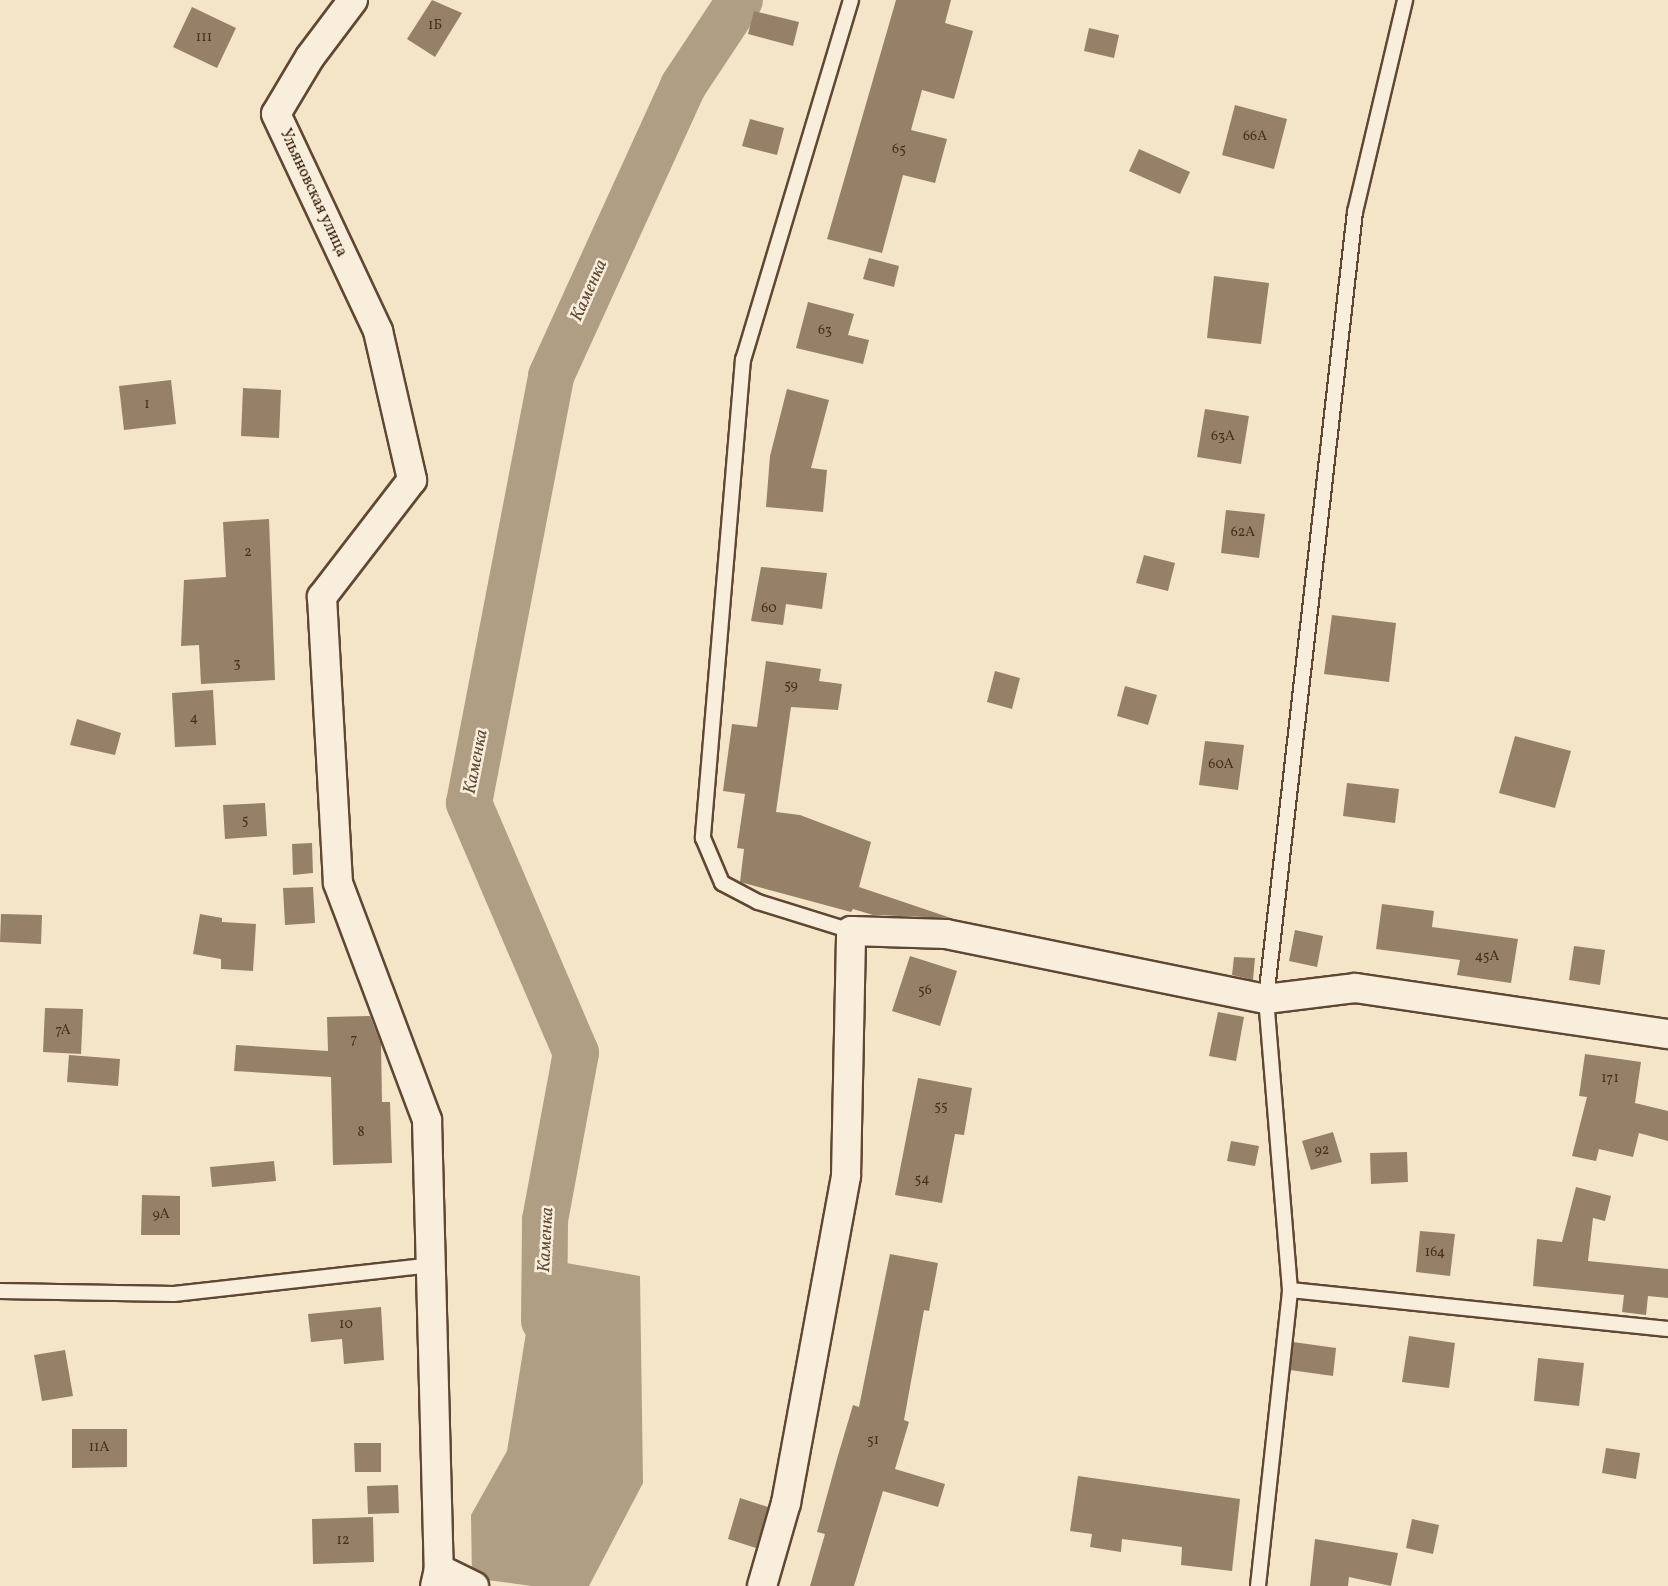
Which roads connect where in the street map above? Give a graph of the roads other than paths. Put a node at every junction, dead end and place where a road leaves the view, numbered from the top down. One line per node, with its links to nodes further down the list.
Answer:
1 (353, 0): 7 (street, Ульяновская улица)
2 (851, 0): 4 (lane)
3 (1405, 0): 5 (lane)
4 (851, 931): 5 (street); 13 (street)
5 (1266, 999): 6 (street); 8 (lane)
6 (1668, 1034)
7 (431, 1265): 9 (lane); 11 (street)
8 (1290, 1290): 10 (lane); 14 (lane)
9 (0, 1291)
10 (1668, 1329)
11 (437, 1578): 12 (street)
12 (474, 1586)
13 (762, 1586)
14 (1258, 1586)

